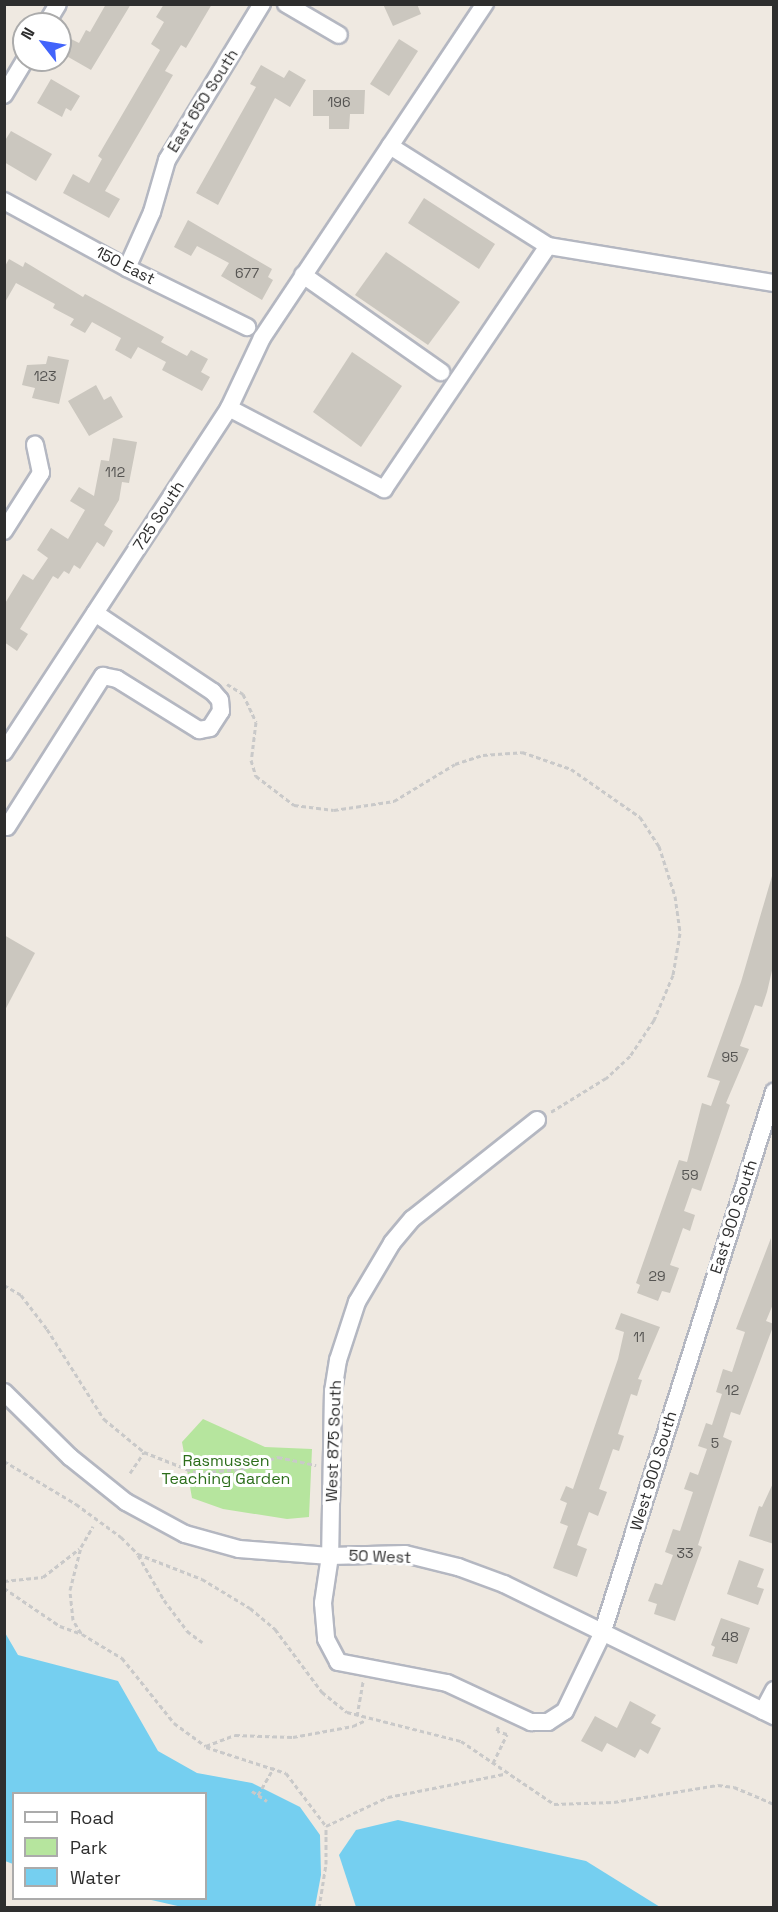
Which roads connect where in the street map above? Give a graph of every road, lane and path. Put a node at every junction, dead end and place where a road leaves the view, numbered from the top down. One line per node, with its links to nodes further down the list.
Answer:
1 (262, 4): 10 (street, East 650 South)
2 (286, 4): 4 (street)
3 (485, 4): 7 (street, 725 South)
4 (339, 35)
5 (18, 72): 6 (street)
6 (4, 95)
7 (390, 146): 9 (street); 11 (street, 725 South)
8 (4, 201): 10 (street, 150 East)
9 (548, 246): 12 (street); 15 (street)
10 (127, 268): 13 (street, 150 East)
11 (303, 275): 14 (street); 15 (street, 725 South)
12 (774, 283)
13 (247, 327)
14 (441, 372)
15 (229, 408): 18 (street, 725 South)
16 (35, 445): 17 (street)
17 (4, 531)
18 (95, 613): 19 (street); 20 (street, 725 South)
19 (207, 687): 21 (street); 23 (path)
20 (4, 752)
21 (7, 827)
22 (774, 1092): 25 (street, East 900 South)
23 (537, 1119): 28 (street, West 875 South)
24 (4, 1284): 27 (path)
25 (705, 1308): 37 (street, West 900 South)
26 (4, 1392): 33 (street, 50 West)
27 (144, 1452): 28 (path); 29 (path)
28 (332, 1470): 33 (street, West 875 South)
29 (130, 1473)
30 (93, 1526): 31 (path)
31 (81, 1547): 34 (path); 36 (path)
32 (138, 1554): 38 (path)
33 (330, 1556): 37 (street, 50 West); 39 (street, West 875 South)
34 (4, 1581)
35 (4, 1588): 36 (path)
36 (82, 1634): 45 (path)
37 (602, 1634): 39 (street, West 900 South); 41 (street, 50 West)
38 (202, 1642)
39 (366, 1665): 42 (path)
40 (774, 1690): 41 (street)
41 (769, 1713)
42 (357, 1716)
43 (366, 1720): 45 (path)
44 (507, 1734): 46 (path)
45 (206, 1746): 47 (path)
46 (493, 1763)
47 (274, 1767): 50 (path); 52 (path)
48 (506, 1774): 52 (path)
49 (252, 1791): 50 (path)
50 (258, 1795): 51 (path)
51 (267, 1801)
52 (326, 1826): 53 (path)
53 (319, 1908)

